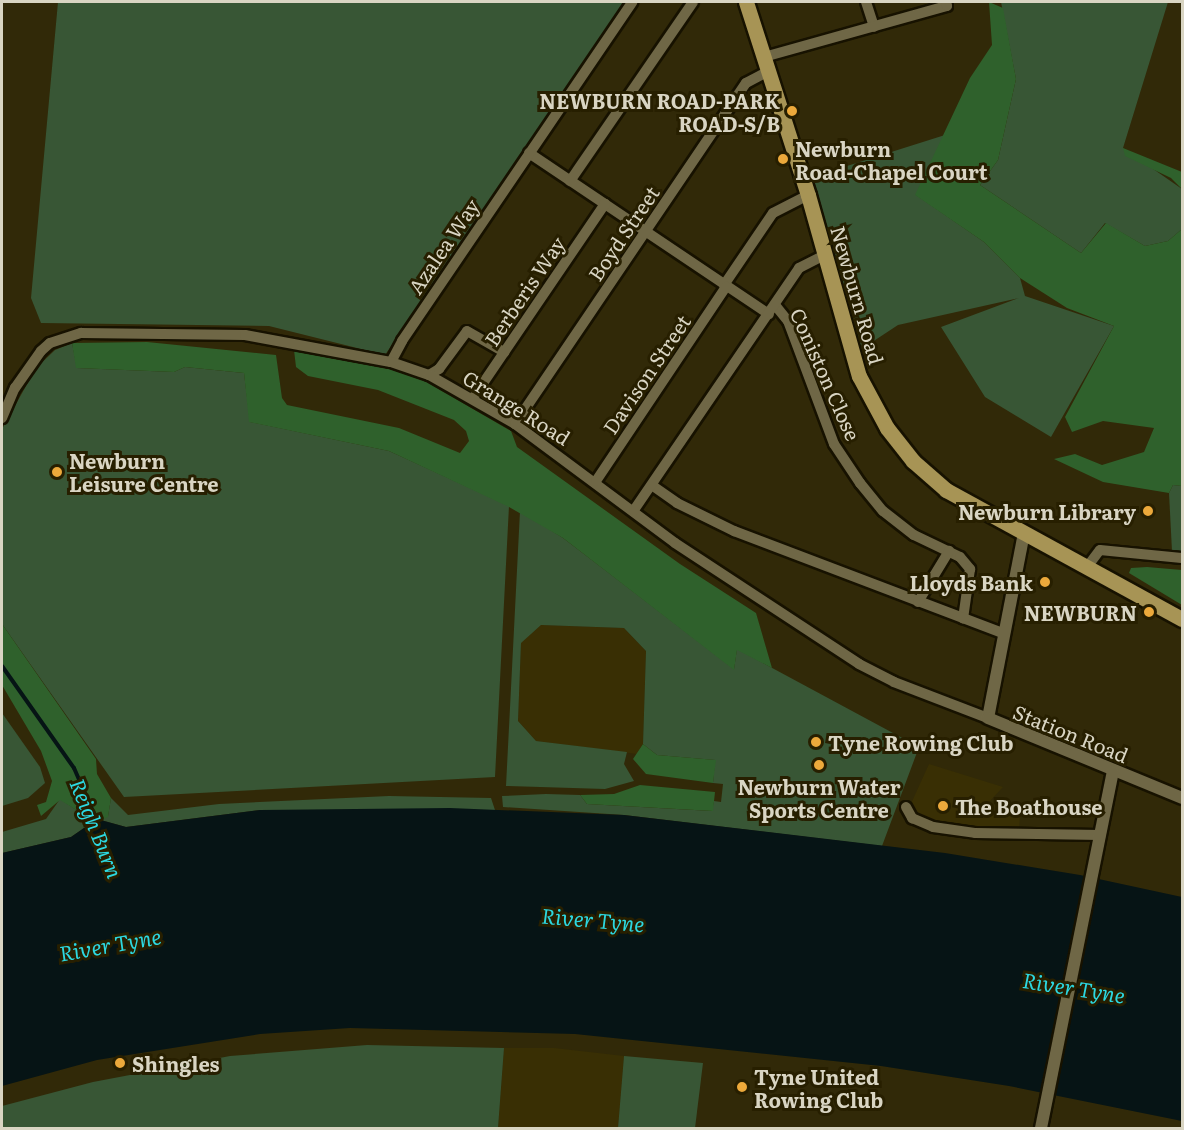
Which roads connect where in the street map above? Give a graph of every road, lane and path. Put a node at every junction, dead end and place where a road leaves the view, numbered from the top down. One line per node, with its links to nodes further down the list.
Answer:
1 (632, 2): 8 (street, Azalea Way)
2 (693, 2): 9 (street)
3 (746, 2): 7 (main road, Newburn Road)
4 (866, 2): 6 (street)
5 (946, 4): 6 (street, Boyd Street)
6 (874, 27): 7 (street, Boyd Street)
7 (766, 64): 10 (main road, Newburn Road); 12 (street, Boyd Street)
8 (528, 153): 9 (street); 17 (street, Azalea Way)
9 (570, 181): 11 (street)
10 (808, 195): 13 (main road, Newburn Road); 14 (street, Davison Street)
11 (605, 204): 12 (street); 16 (street, Berberis Way)
12 (646, 231): 14 (street); 21 (street, Boyd Street)
13 (825, 255): 15 (street); 25 (main road, Newburn Road)
14 (725, 286): 15 (street); 22 (street, Davison Street)
15 (772, 310): 23 (street); 26 (street, Coniston Close)
16 (504, 352): 18 (street); 19 (street, Berberis Way)
17 (392, 362): 18 (street, Grange Road); 20 (street, Grange Road)
18 (429, 375): 19 (street, Grange Road)
19 (473, 398): 21 (street, Grange Road)
20 (2, 418)
21 (515, 424): 22 (street, Grange Road)
22 (596, 481): 24 (street, Grange Road)
23 (653, 486): 24 (street); 29 (street)
24 (634, 510): 33 (street, Grange Road)
25 (1024, 533): 28 (main road, Newburn Road); 32 (street, Station Road)
26 (949, 551): 29 (street); 30 (street, Coniston Close)
27 (1182, 558): 28 (street)
28 (1088, 567): 31 (main road, Newburn Road)
29 (918, 602): 30 (street)
30 (963, 619): 32 (street)
31 (1182, 619)
32 (1005, 634): 33 (street, Station Road)
33 (988, 718): 34 (street, Station Road)
34 (1113, 772): 35 (street, Station Road); 37 (street)
35 (1182, 798)
36 (906, 807): 37 (street)
37 (1100, 835): 38 (street)
38 (1042, 1123)

